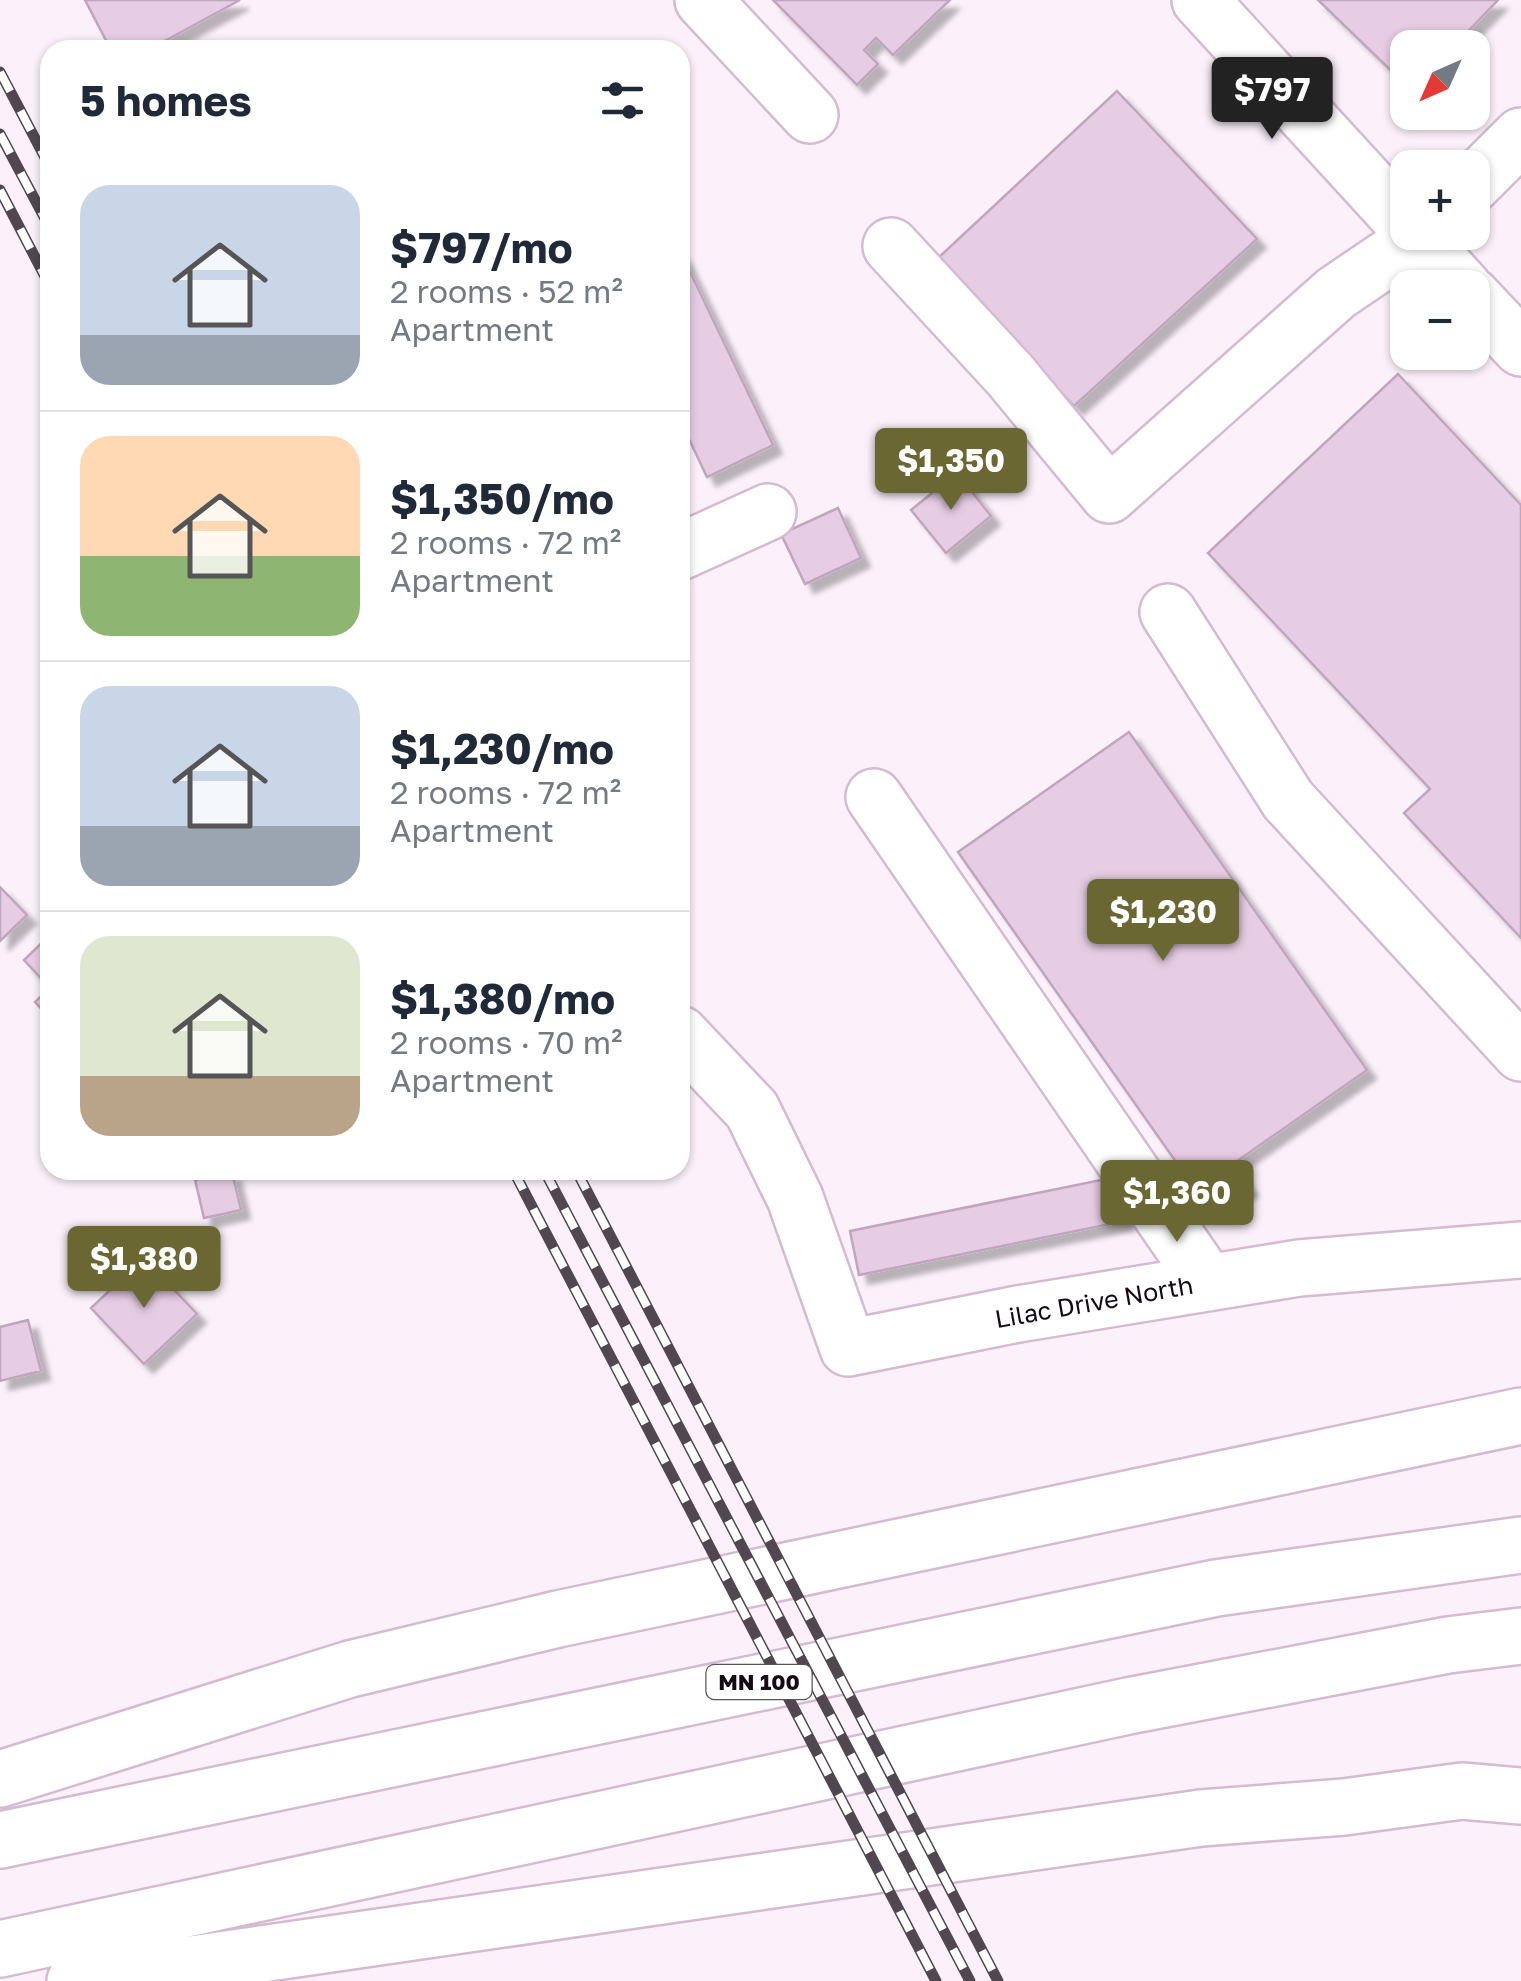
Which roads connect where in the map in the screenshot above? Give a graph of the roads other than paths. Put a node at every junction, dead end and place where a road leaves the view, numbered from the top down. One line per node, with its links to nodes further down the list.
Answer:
1 (703, 0): 3 (main road)
2 (1200, 0): 6 (main road)
3 (810, 115)
4 (1521, 136): 5 (main road)
5 (1490, 167)
6 (1390, 205)
7 (892, 246): 8 (main road)
8 (1393, 250)
9 (1431, 250): 10 (main road)
10 (1448, 270)
11 (1490, 315): 12 (main road)
12 (1521, 348)
13 (768, 512): 14 (main road)
14 (690, 547)
15 (1168, 612): 18 (main road)
16 (874, 796): 20 (main road)
17 (690, 1045): 20 (main road, Lilac Drive North)
18 (1521, 1052)
19 (1521, 1250): 20 (main road, Lilac Drive North)
20 (1208, 1283)
21 (1521, 1416): 24 (main road)
22 (1521, 1546): 26 (main road, MN 100)
23 (1521, 1636): 27 (main road)
24 (0, 1779)
25 (1521, 1796): 28 (main road)
26 (0, 1840)
27 (0, 1949)
28 (75, 1981)

